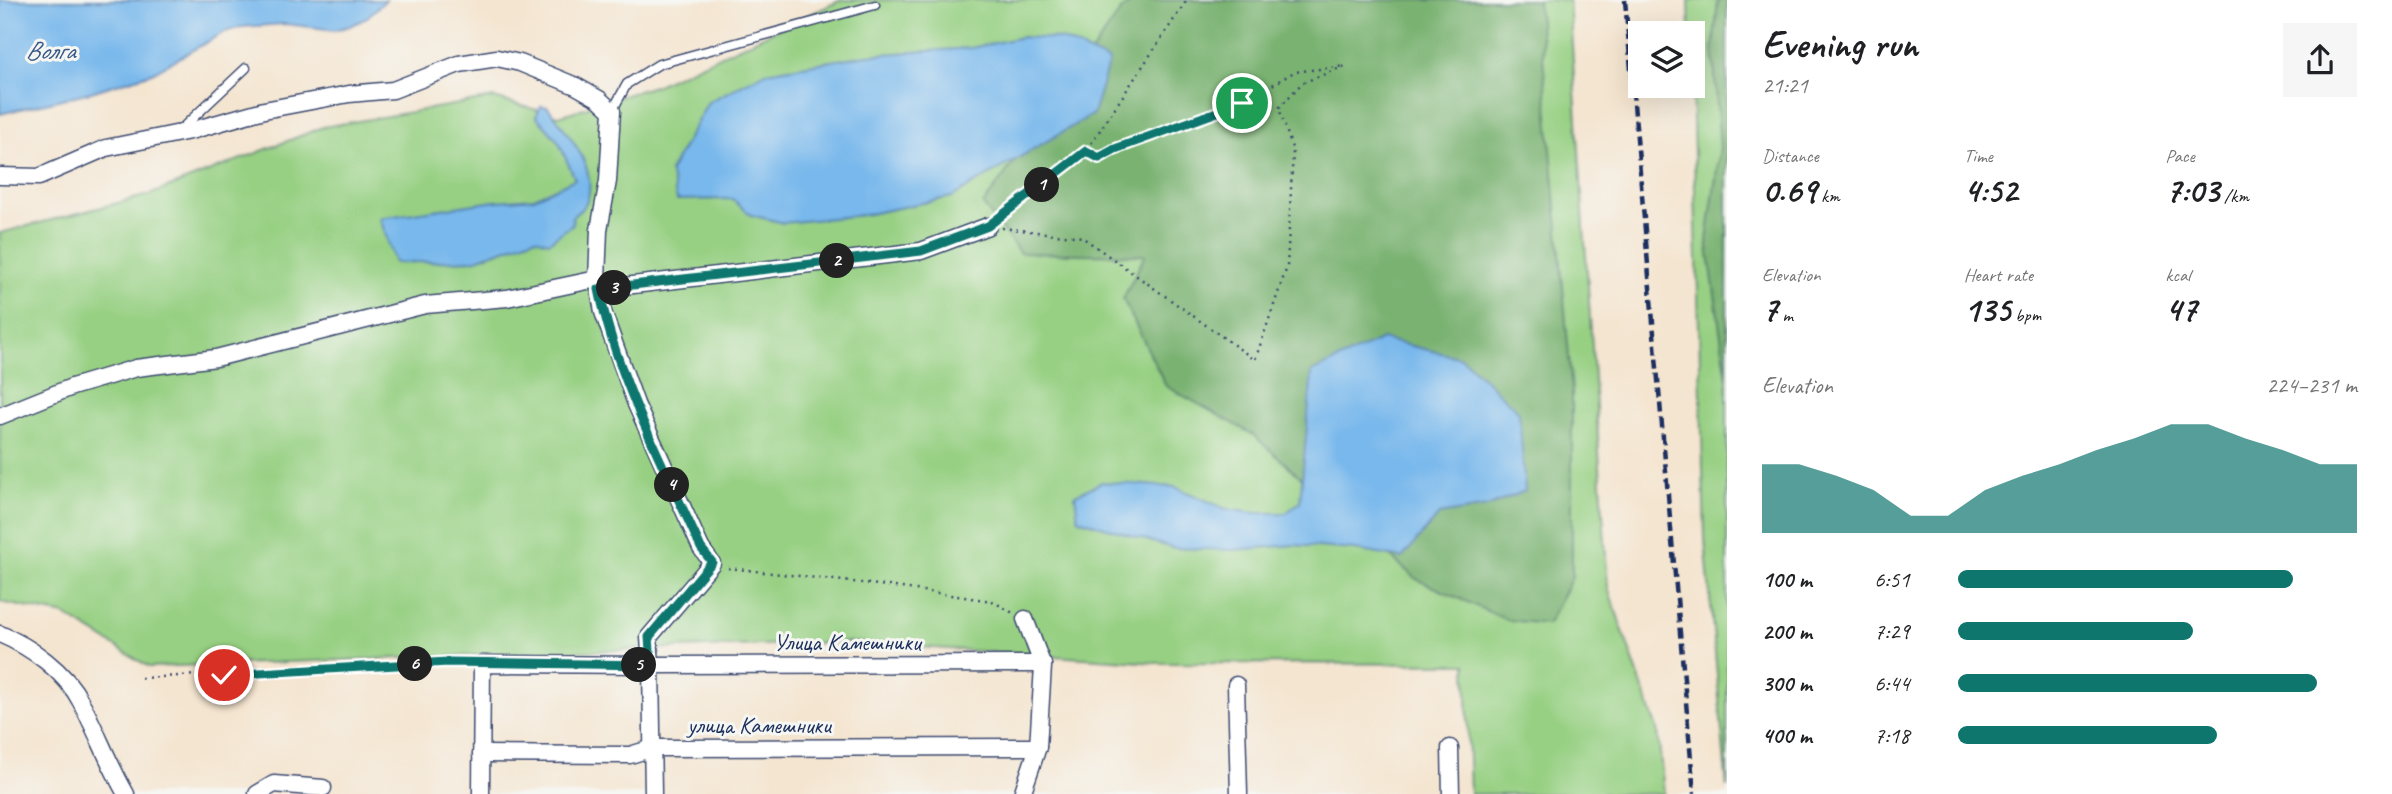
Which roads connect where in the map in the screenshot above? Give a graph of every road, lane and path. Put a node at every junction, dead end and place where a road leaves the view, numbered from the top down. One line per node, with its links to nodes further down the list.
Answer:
1 (1187, 0): 6 (path)
2 (875, 5): 4 (lane)
3 (246, 68): 5 (lane)
4 (612, 111): 5 (street); 9 (street)
5 (174, 135): 7 (street)
6 (1086, 151): 8 (path); 8 (path)
7 (0, 176)
8 (988, 226): 9 (street)
9 (598, 284): 10 (street); 11 (street)
10 (0, 416)
11 (712, 562): 12 (path); 16 (street)
12 (1026, 619): 15 (street)
13 (0, 634): 24 (street)
14 (482, 664): 16 (street, Улица Камешники); 17 (path); 22 (street)
15 (1042, 664): 16 (street, Улица Камешники); 19 (street)
16 (651, 665): 20 (street)
17 (141, 678)
18 (1236, 685): 29 (street)
19 (1038, 747): 20 (street, улица Камешники); 28 (street)
20 (653, 748): 22 (street, улица Камешники); 27 (street)
21 (1450, 748): 30 (street)
22 (481, 754): 26 (street)
23 (323, 788): 25 (street)
24 (126, 794)
25 (257, 794)
26 (481, 794)
27 (653, 794)
28 (1022, 794)
29 (1239, 794)
30 (1451, 794)

